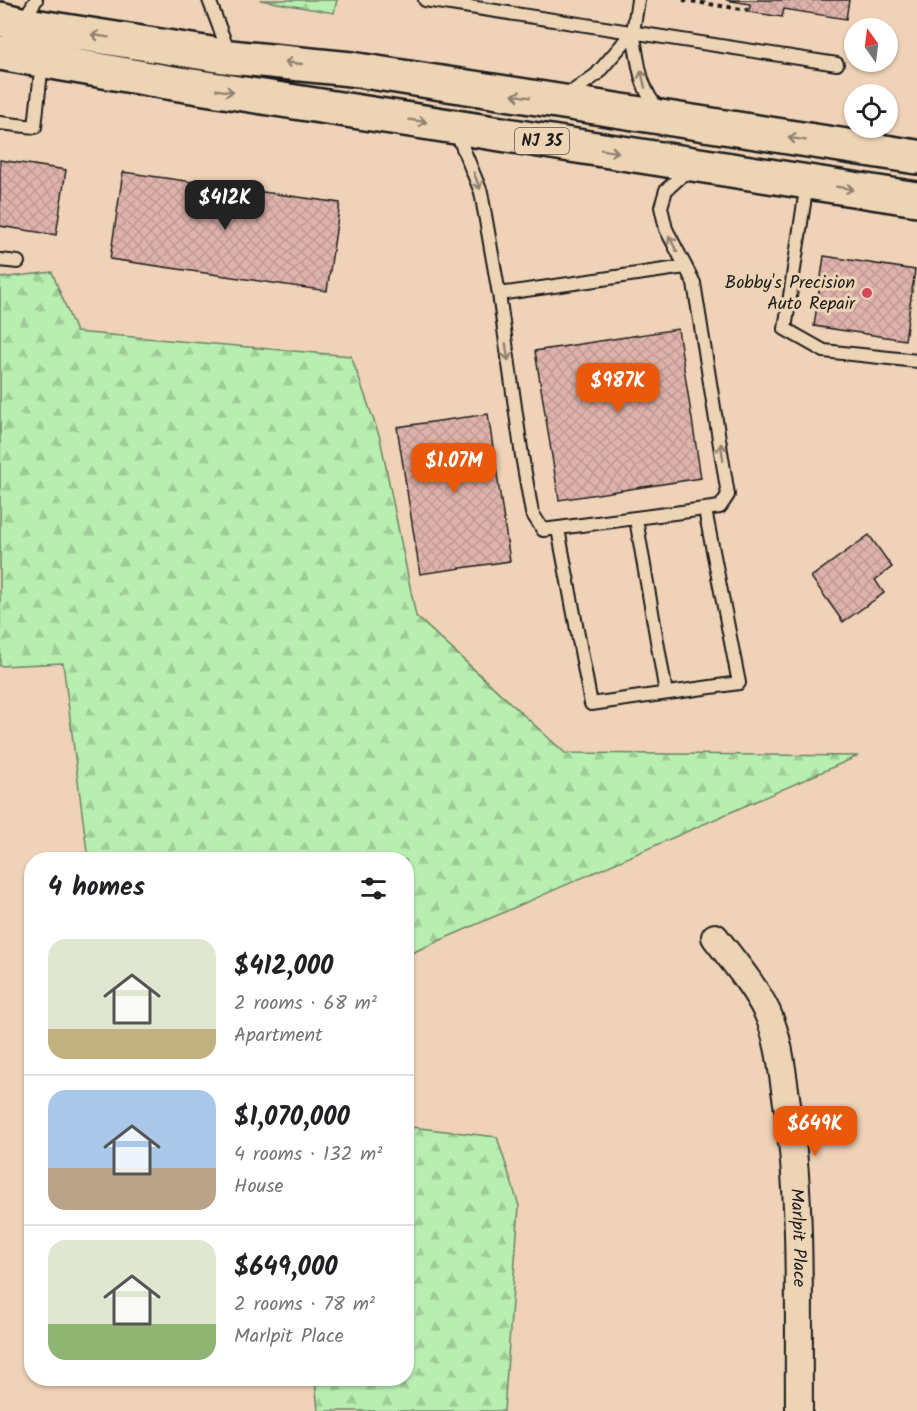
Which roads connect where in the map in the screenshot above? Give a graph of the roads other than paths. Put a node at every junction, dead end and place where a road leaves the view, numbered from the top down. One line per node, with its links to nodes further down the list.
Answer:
1 (209, 0): 7 (lane)
2 (425, 0): 5 (lane)
3 (638, 0): 5 (lane)
4 (19, 14): 7 (highway, NJ 35, one-way to 4)
5 (633, 32): 9 (lane); 10 (lane); 11 (lane, one-way to 5)
6 (0, 53): 8 (highway, NJ 35)
7 (230, 57): 10 (highway, NJ 35, one-way to 7)
8 (42, 61): 12 (lane); 13 (highway, NJ 35, one-way to 13)
9 (837, 64)
10 (555, 102): 11 (highway, NJ 35)
11 (680, 121): 14 (highway, NJ 35, one-way to 11)
12 (0, 123)
13 (454, 127): 15 (highway, NJ 35, one-way to 15); 21 (lane, one-way to 21)
14 (917, 157)
15 (694, 164): 16 (highway, NJ 35); 20 (lane, one-way to 15)
16 (807, 182): 17 (highway, NJ 35, one-way to 17); 22 (lane)
17 (917, 199)
18 (0, 260): 19 (lane)
19 (18, 262)
20 (685, 267): 21 (lane); 23 (lane, one-way to 20)
21 (499, 294): 25 (lane, one-way to 25)
22 (917, 361)
23 (705, 510): 24 (lane); 26 (lane)
24 (636, 519): 25 (lane); 26 (lane)
25 (558, 528): 26 (lane)
26 (666, 693)
27 (715, 937): 28 (street, Marlpit Place)
28 (799, 1411)

